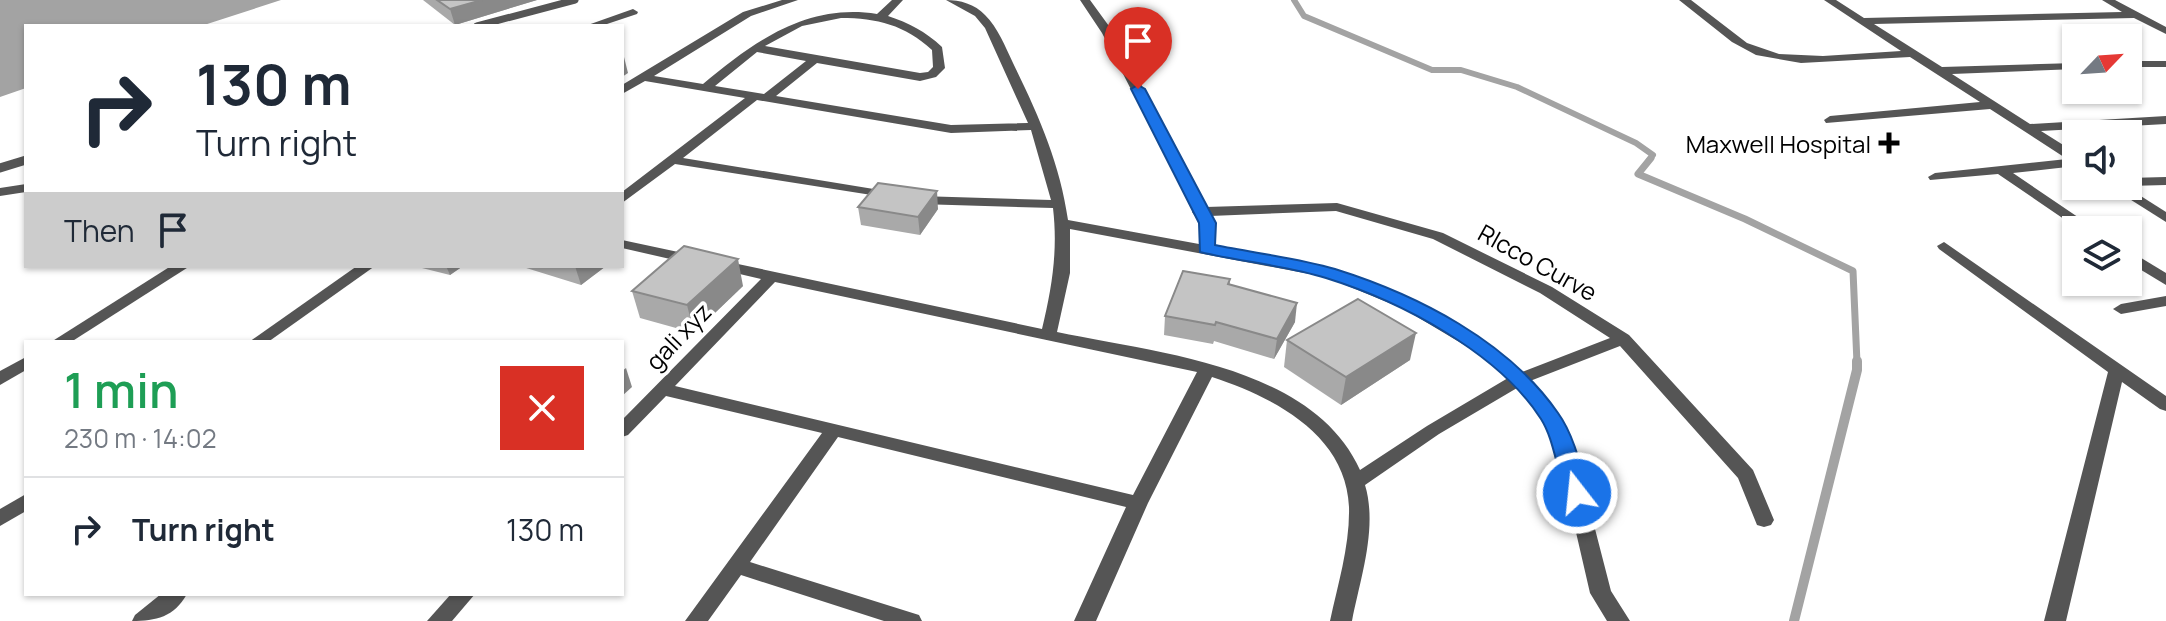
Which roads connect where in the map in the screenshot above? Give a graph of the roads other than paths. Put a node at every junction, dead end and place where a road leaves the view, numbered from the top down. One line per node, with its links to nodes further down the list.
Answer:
1 (575, 0): 13 (lane)
2 (793, 0): 23 (street)
3 (898, 0): 11 (street)
4 (1085, 0): 46 (street)
5 (1684, 0): 17 (street)
6 (1829, 0): 12 (street)
7 (2107, 0): 10 (street)
8 (961, 1): 30 (street)
9 (633, 12): 14 (street)
10 (2135, 15): 12 (street); 15 (street)
11 (880, 17): 16 (street); 18 (street)
12 (1861, 21): 17 (street)
13 (485, 24)
14 (596, 24)
15 (2164, 30)
16 (755, 48): 18 (street); 24 (street)
17 (1908, 54): 22 (street)
18 (815, 59): 26 (street)
19 (2142, 64): 20 (street)
20 (2166, 64)
21 (2062, 66): 22 (street)
22 (1936, 71): 27 (street)
23 (641, 77): 24 (street); 25 (street)
24 (705, 88): 26 (street)
25 (624, 89)
26 (760, 97): 30 (street); 33 (street)
27 (1991, 105): 28 (street); 31 (street)
28 (1830, 120)
29 (2166, 120): 31 (street)
30 (1037, 126): 45 (street)
31 (2029, 128): 32 (street)
32 (2062, 151)
33 (672, 160): 43 (street); 45 (street)
34 (24, 161): 36 (lane)
35 (2062, 163): 37 (street)
36 (0, 168)
37 (2000, 170): 38 (street); 47 (street)
38 (1935, 177)
39 (2166, 181): 40 (street)
40 (2142, 182)
41 (24, 188): 42 (street)
42 (0, 192)
43 (624, 197)
44 (2138, 200): 48 (street)
45 (1059, 204): 49 (street)
46 (1199, 212): 52 (street); 61 (street, RIcco Curve)
47 (2069, 216)
48 (2166, 218)
49 (1063, 223): 52 (street); 60 (street)
50 (624, 244): 56 (street)
51 (1944, 246): 66 (street)
52 (1206, 248): 68 (street)
53 (2142, 264): 57 (street)
54 (179, 268): 62 (street)
55 (364, 268): 63 (street)
56 (772, 276): 60 (street); 69 (street, gali xyz)
57 (2166, 280)
58 (2166, 301): 59 (street)
59 (2121, 309)
60 (1048, 336): 65 (street)
61 (1623, 339): 68 (street); 77 (street, RIcco Curve)
62 (62, 340)
63 (260, 340)
64 (24, 363): 67 (street)
65 (1207, 369): 73 (street); 75 (street)
66 (2117, 369): 70 (street); 88 (street)
67 (0, 379)
68 (1519, 379): 73 (street); 87 (street)
69 (663, 389): 71 (street, gali xyz); 72 (street)
70 (2166, 405)
71 (624, 429)
72 (834, 430): 75 (street); 78 (street)
73 (1354, 483): 86 (street)
74 (24, 502): 76 (street)
75 (1138, 503): 85 (street)
76 (0, 519)
77 (1764, 520)
78 (736, 565): 83 (street); 84 (street)
79 (174, 596): 81 (street)
80 (462, 596): 82 (street)
81 (143, 621)
82 (438, 621)
83 (696, 621)
84 (911, 621)
85 (1085, 621)
86 (1341, 621)
87 (1619, 621)
88 (2055, 621)

